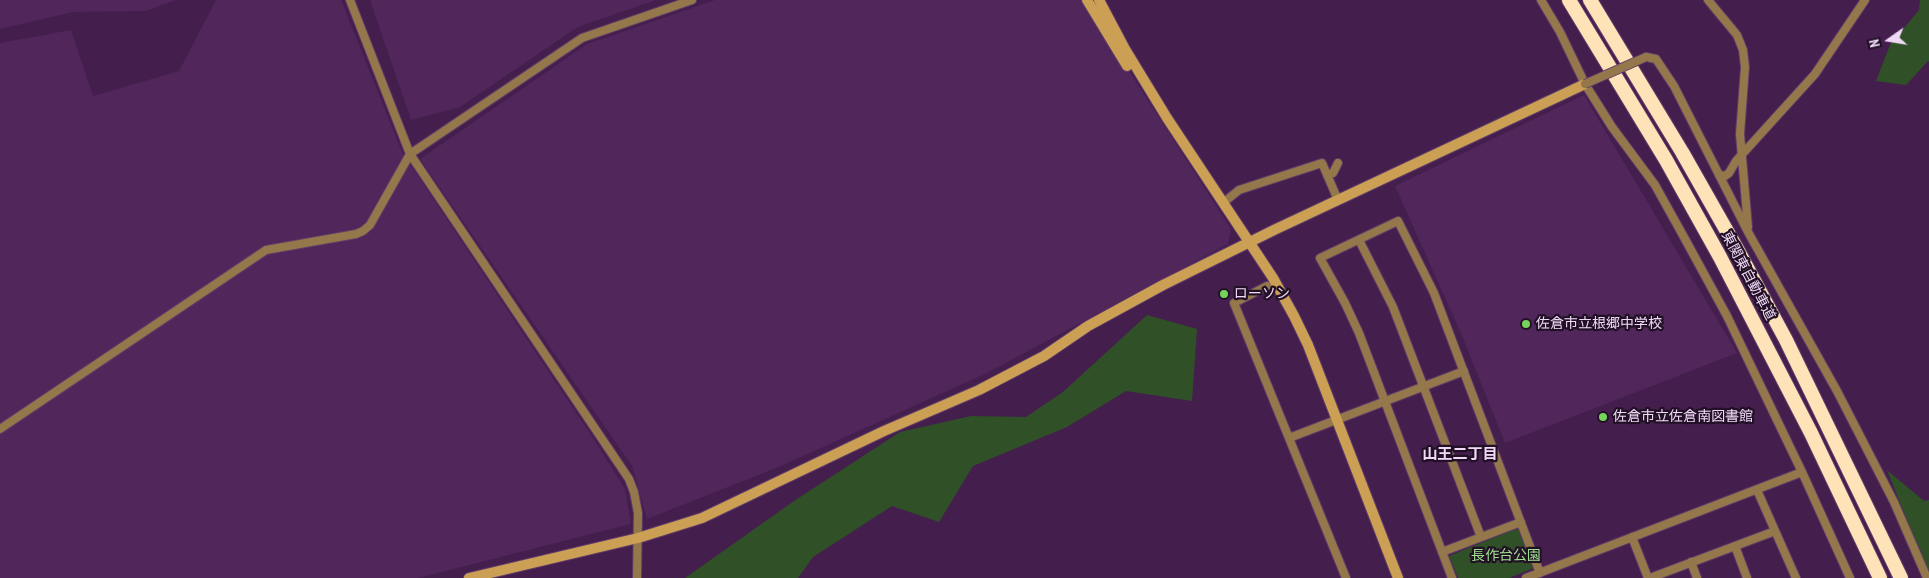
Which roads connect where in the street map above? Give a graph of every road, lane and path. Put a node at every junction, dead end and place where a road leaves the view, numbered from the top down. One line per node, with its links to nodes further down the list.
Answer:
1 (350, 0): 12 (street)
2 (692, 0): 12 (street)
3 (1087, 0): 11 (street)
4 (1099, 0): 11 (street)
5 (1541, 0): 10 (street)
6 (1568, 0): 52 (highway, 東関東自動車道)
7 (1590, 0): 53 (highway, 東関東自動車道)
8 (1708, 0): 13 (street)
9 (1865, 0): 13 (street)
10 (1585, 84): 16 (street, bridge); 17 (street); 29 (street)
11 (1167, 118): 18 (street)
12 (410, 154): 27 (street); 35 (street)
13 (1742, 155): 16 (street); 19 (street)
14 (1338, 164): 15 (street)
15 (1328, 175): 17 (street); 18 (street)
16 (1720, 175): 19 (street)
17 (1338, 200): 21 (street)
18 (1223, 203): 21 (street)
19 (1748, 232): 54 (street)
20 (1359, 240): 23 (street); 24 (street); 25 (street)
21 (1248, 243): 26 (street); 35 (street)
22 (1268, 286): 28 (street)
23 (1464, 371): 24 (street); 31 (street)
24 (1425, 386): 25 (street); 33 (street)
25 (1385, 402): 26 (street); 37 (street)
26 (1337, 419): 28 (street); 43 (street)
27 (0, 429)
28 (1288, 438): 42 (street)
29 (1802, 472): 30 (street); 51 (street)
30 (1757, 490): 32 (street); 34 (street)
31 (1521, 522): 33 (street); 39 (street)
32 (1775, 530): 36 (street); 50 (street)
33 (1481, 537): 37 (street)
34 (1632, 537): 39 (street); 47 (street)
35 (638, 538): 40 (street); 41 (street)
36 (1735, 546): 38 (street); 49 (street)
37 (1442, 552): 44 (street)
38 (1691, 562): 47 (street); 48 (street)
39 (1544, 571): 45 (street); 46 (street)
40 (469, 578)
41 (637, 578)
42 (1346, 578)
43 (1398, 578)
44 (1452, 578)
45 (1526, 578)
46 (1551, 578)
47 (1649, 578)
48 (1697, 578)
49 (1747, 578)
50 (1796, 578)
51 (1850, 578)
52 (1880, 578)
53 (1901, 578)
54 (1926, 578)

